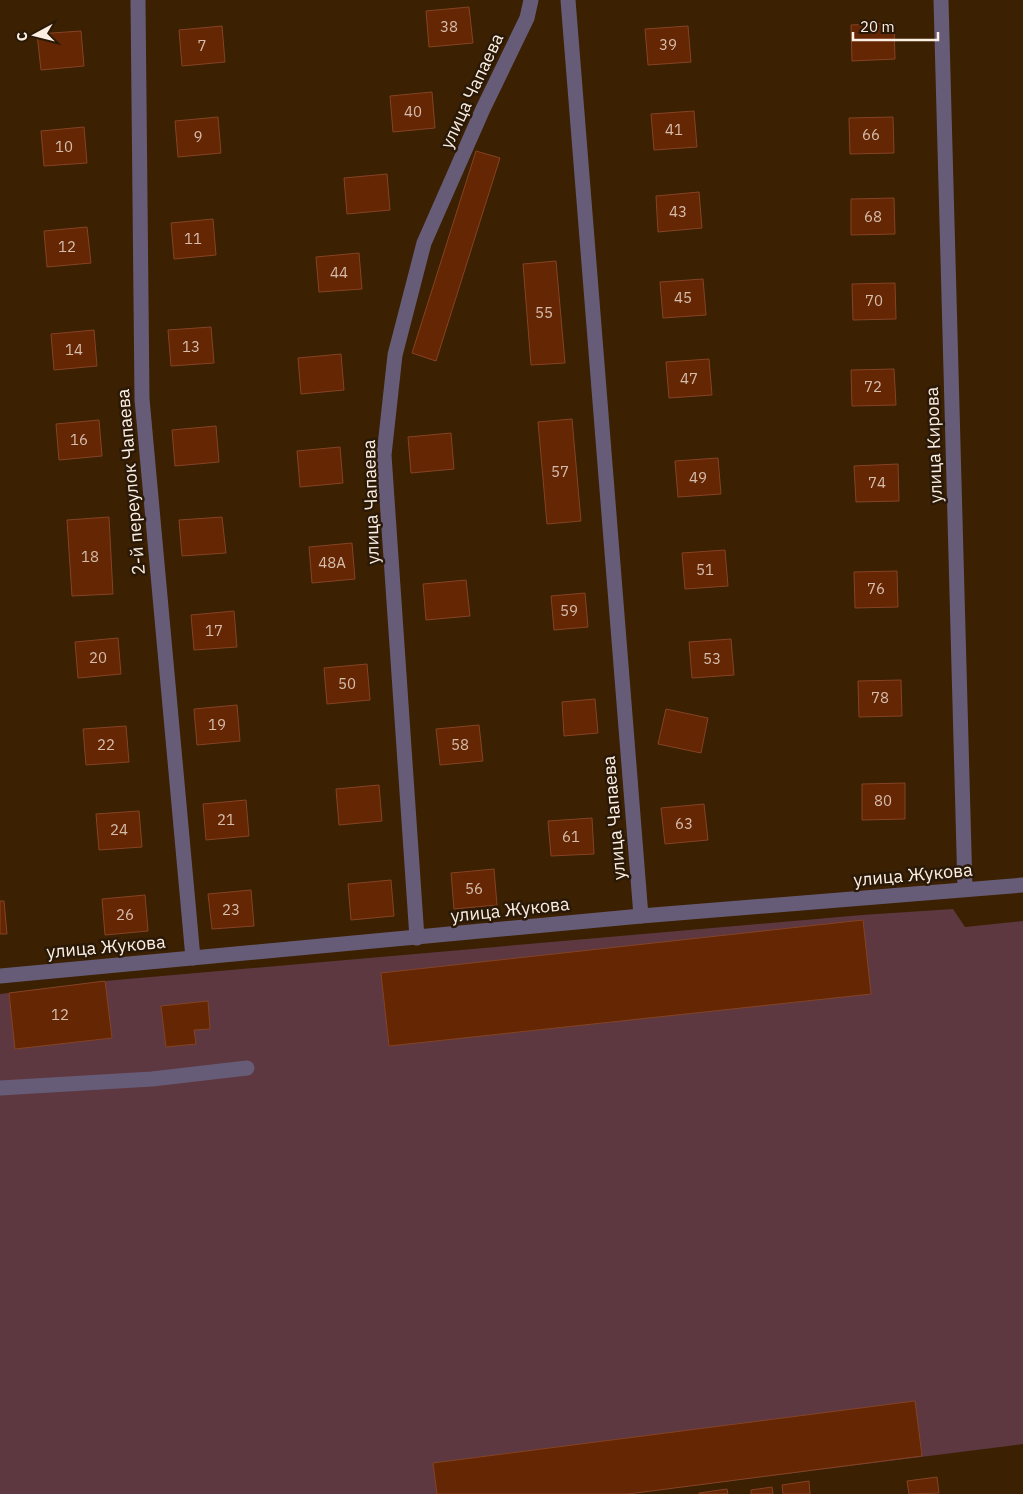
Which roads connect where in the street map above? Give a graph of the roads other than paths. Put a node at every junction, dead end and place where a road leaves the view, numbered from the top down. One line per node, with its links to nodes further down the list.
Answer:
1 (138, 0): 9 (street, 2-й переулок Чапаева)
2 (531, 0): 8 (street, улица Чапаева)
3 (568, 0): 7 (street, улица Чапаева)
4 (941, 0): 6 (street, улица Кирова)
5 (1023, 885): 6 (street, улица Жукова)
6 (965, 889): 7 (street, улица Жукова)
7 (641, 916): 8 (street, улица Жукова)
8 (417, 938): 9 (street, улица Жукова)
9 (193, 958): 10 (street, улица Жукова)
10 (0, 976)
11 (247, 1068): 12 (street)
12 (0, 1088)

